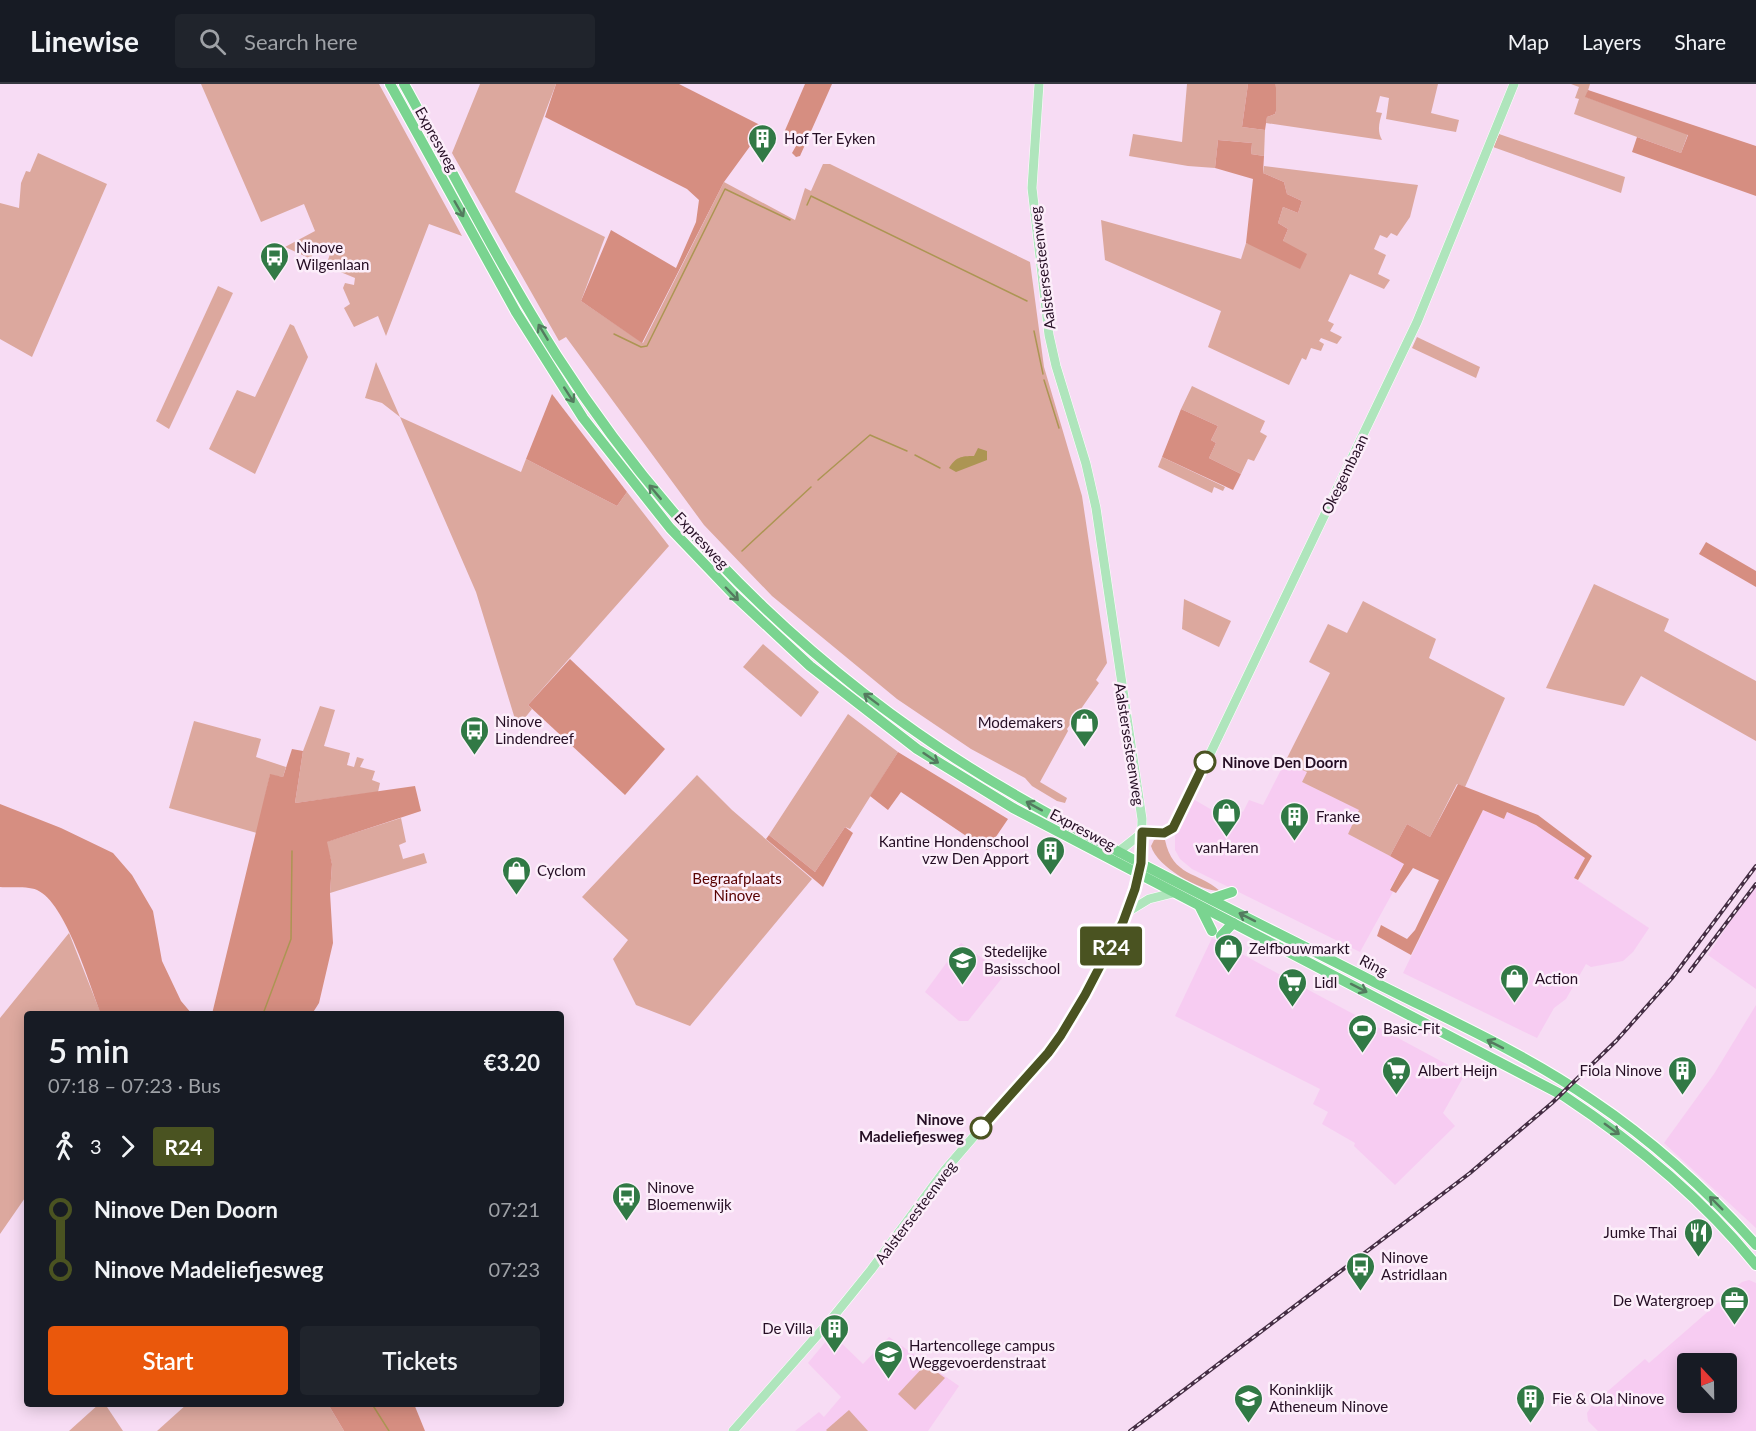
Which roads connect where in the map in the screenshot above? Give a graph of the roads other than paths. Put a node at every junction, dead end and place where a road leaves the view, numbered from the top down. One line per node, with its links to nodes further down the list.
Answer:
1 (390, 84): 8 (highway, Expresweg, one-way to 8)
2 (404, 84): 6 (highway, Expresweg, one-way to 2)
3 (1039, 84): 5 (main road, Aalstersesteenweg)
4 (1514, 84): 5 (main road, Okegembaan)
5 (1142, 832): 6 (main road); 7 (main road, Aalstersesteenweg)
6 (1118, 852): 7 (highway, Expresweg)
7 (1141, 863): 8 (main road, Aalstersesteenweg); 11 (highway, Ring)
8 (1139, 875): 10 (highway, Ring); 13 (main road, Aalstersesteenweg)
9 (1232, 892): 11 (highway)
10 (1173, 893): 12 (highway, Ring); 13 (main road)
11 (1211, 899): 15 (highway, Ring, one-way to 11)
12 (1200, 907): 14 (highway, Ring); 14 (highway)
13 (1126, 913): 17 (main road, Aalstersesteenweg)
14 (1233, 923): 16 (highway, Ring, one-way to 16)
15 (1756, 1245)
16 (1756, 1265)
17 (733, 1431)

